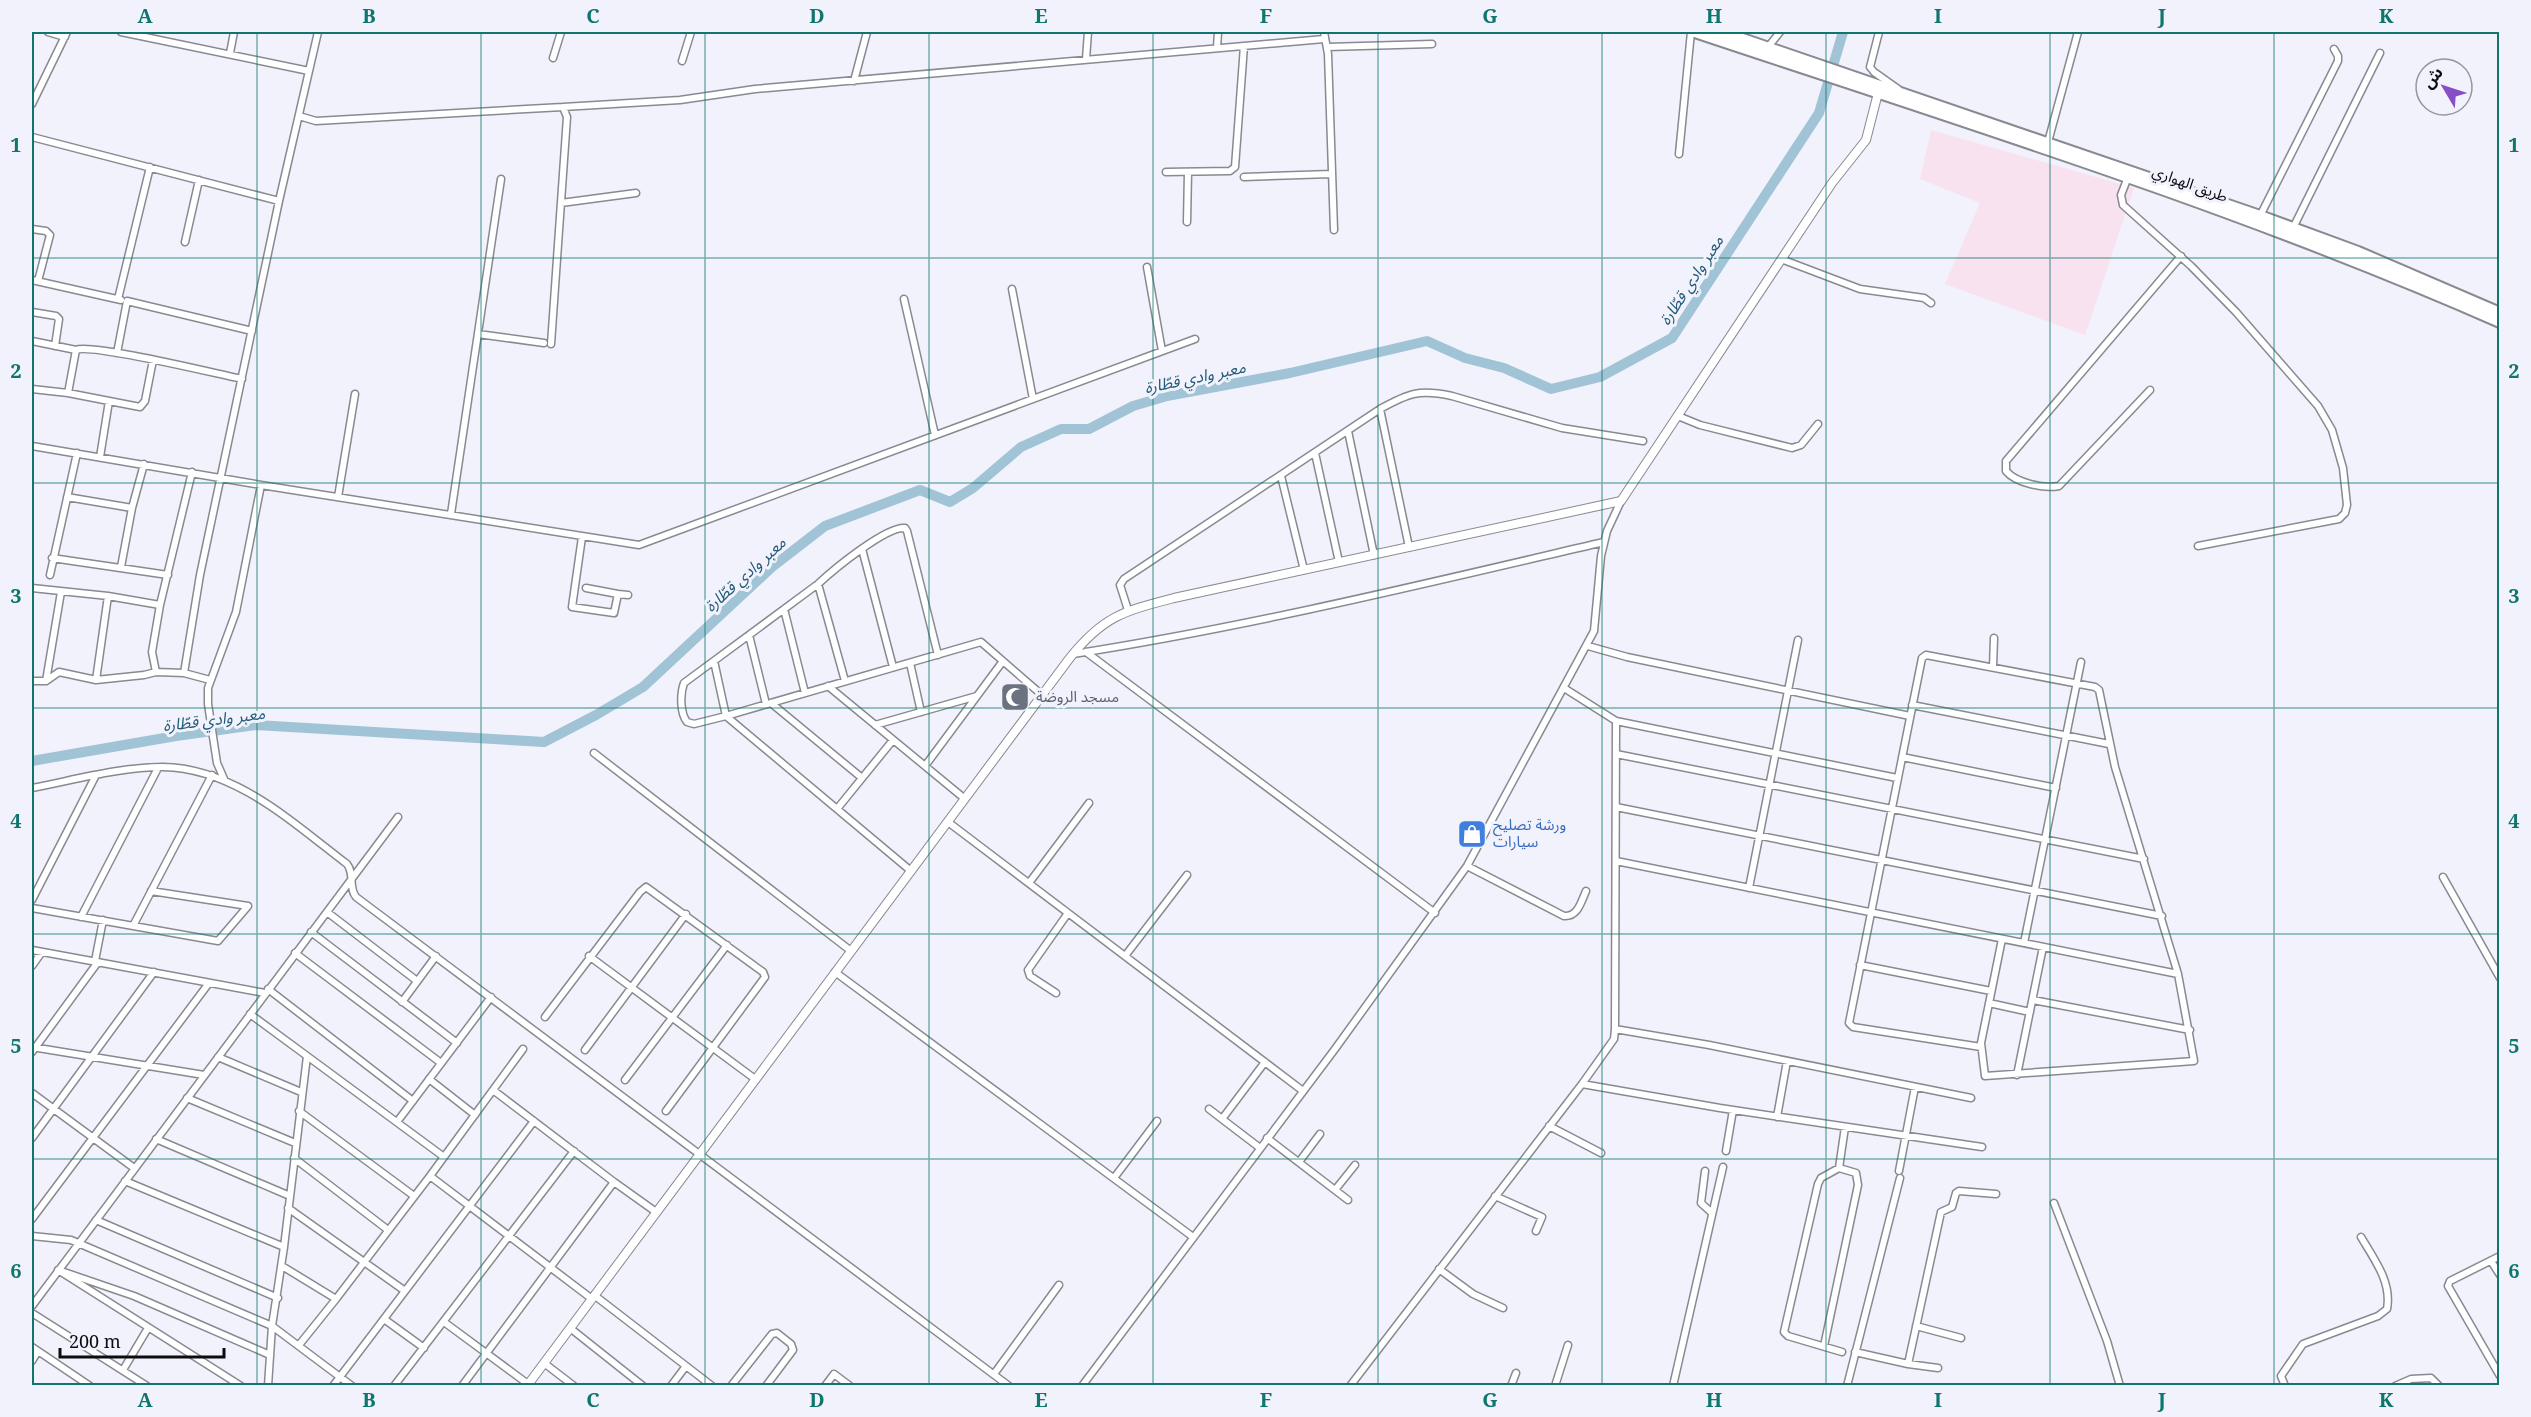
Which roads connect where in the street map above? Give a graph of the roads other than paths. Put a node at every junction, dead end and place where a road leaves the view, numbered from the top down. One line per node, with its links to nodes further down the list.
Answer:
1 (48, 32): 15 (street)
2 (121, 32): 24 (street)
3 (234, 32): 24 (street)
4 (318, 32): 29 (street)
5 (561, 32): 25 (street)
6 (691, 32): 27 (street)
7 (867, 32): 30 (street)
8 (1088, 32): 26 (street)
9 (1218, 32): 21 (street)
10 (1693, 32): 28 (highway); 39 (street)
11 (1722, 32): 20 (highway)
12 (1780, 32): 20 (street)
13 (1879, 32): 33 (street)
14 (2078, 32): 38 (street)
15 (66, 34): 34 (street)
16 (1324, 35): 18 (street); 19 (street)
17 (1432, 44): 19 (street)
18 (1244, 46): 21 (street); 42 (street)
19 (1327, 47): 43 (street)
20 (1768, 47): 28 (highway)
21 (1217, 48): 26 (street)
22 (2334, 49): 51 (street)
23 (2380, 52): 53 (street)
24 (230, 53): 29 (street)
25 (553, 58)
26 (1086, 59): 30 (street)
27 (682, 61)
28 (1814, 67): 31 (highway)
29 (309, 71): 36 (street)
30 (854, 81): 35 (street)
31 (1866, 85): 32 (highway, طريق الهواري); 33 (highway, طريق الهواري)
32 (1878, 93): 45 (highway, طريق الهواري); 58 (street)
33 (1906, 94): 38 (highway, طريق الهواري)
34 (32, 104)
35 (563, 107): 36 (street); 50 (street)
36 (299, 117): 49 (street)
37 (32, 136): 40 (street)
38 (2048, 142): 51 (highway, طريق الهواري)
39 (1679, 154)
40 (150, 167): 47 (street); 62 (street)
41 (1166, 172): 42 (street)
42 (1188, 172): 52 (street)
43 (1331, 174): 44 (street); 55 (street)
44 (1244, 177)
45 (2128, 177): 57 (street); 68 (highway, طريق الهواري)
46 (501, 179): 70 (street)
47 (199, 180): 49 (street); 56 (street)
48 (636, 192): 50 (street)
49 (279, 201): 69 (street)
50 (561, 203): 70 (street)
51 (2260, 216): 53 (highway, طريق الهواري)
52 (1187, 222)
53 (2293, 228): 67 (highway, طريق الهواري)
54 (32, 229): 60 (street)
55 (1334, 230)
56 (185, 242)
57 (2181, 256): 80 (street); 107 (street)
58 (1781, 259): 65 (street); 86 (street)
59 (1147, 267): 75 (street)
60 (35, 280): 62 (street)
61 (1012, 289): 83 (street)
62 (118, 299): 64 (street)
63 (904, 300): 89 (street)
64 (127, 301): 69 (street); 76 (street)
65 (1931, 303)
66 (32, 312): 73 (street)
67 (2499, 313)
68 (2499, 322)
69 (252, 331): 78 (street)
70 (478, 334): 104 (street)
71 (1195, 339): 75 (street)
72 (32, 341): 73 (street)
73 (55, 346): 74 (street)
74 (76, 350): 76 (street); 81 (street)
75 (1162, 351): 83 (street)
76 (117, 353): 77 (street)
77 (153, 360): 78 (street); 84 (street)
78 (242, 380): 98 (street)
79 (32, 389): 81 (street)
80 (2150, 390)
81 (68, 393): 84 (street)
82 (355, 394): 101 (street)
83 (1033, 399): 89 (street)
84 (109, 401): 94 (street)
85 (1380, 409): 88 (street); 90 (street); 108 (street)
86 (1677, 416): 87 (street); 102 (street)
87 (1818, 424)
88 (1348, 431): 93 (street); 110 (street)
89 (935, 435): 105 (street)
90 (1643, 441)
91 (32, 446): 92 (street)
92 (77, 453): 94 (street); 100 (street)
93 (1315, 453): 97 (street); 112 (street)
94 (100, 457): 95 (street)
95 (144, 464): 96 (street); 103 (street)
96 (192, 472): 98 (street); 116 (street)
97 (1281, 476): 114 (street); 126 (street)
98 (222, 477): 99 (street); 141 (street)
99 (261, 484): 101 (street); 143 (street)
100 (67, 496): 103 (street); 111 (street)
101 (338, 497): 104 (street)
102 (1621, 501): 106 (street); 108 (street)
103 (132, 508): 113 (street)
104 (451, 514): 105 (street)
105 (582, 537): 121 (street)
106 (1604, 542): 130 (street); 131 (street)
107 (2198, 546)
108 (1409, 547): 110 (street)
109 (862, 549): 117 (street); 133 (street); 139 (street)
110 (1374, 555): 112 (street)
111 (52, 558): 113 (street); 115 (street)
112 (1339, 562): 114 (street)
113 (121, 567): 116 (street)
114 (1304, 570): 126 (street)
115 (50, 574)
116 (168, 575): 124 (street)
117 (818, 584): 125 (street); 146 (street)
118 (32, 588): 120 (street)
119 (586, 588): 121 (street)
120 (61, 592): 123 (street); 145 (street)
121 (618, 594): 122 (street)
122 (628, 595)
123 (108, 596): 124 (street); 142 (street)
124 (160, 605): 140 (street)
125 (784, 609): 127 (street); 151 (street)
126 (1128, 610): 132 (street)
127 (749, 635): 134 (street); 154 (street)
128 (1994, 638): 138 (street)
129 (1798, 640): 150 (street)
130 (1588, 646): 149 (street); 150 (street)
131 (1086, 652): 132 (street); 205 (street)
132 (1073, 654): 152 (street)
133 (938, 655): 135 (street); 137 (street)
134 (714, 661): 157 (street); 157 (street)
135 (1003, 662): 152 (street); 153 (street)
136 (2081, 662): 147 (street)
137 (910, 663): 139 (street); 156 (street)
138 (1993, 667): 147 (street); 155 (street)
139 (893, 668): 146 (street)
140 (156, 672): 141 (street); 142 (street)
141 (184, 673): 143 (street)
142 (96, 680): 145 (street)
143 (210, 680): 168 (street)
144 (32, 681): 145 (street)
145 (46, 681)
146 (845, 681): 148 (street)
147 (2077, 683): 161 (street); 163 (street)
148 (828, 686): 151 (street); 160 (street)
149 (1564, 688): 159 (street); 191 (street)
150 (1788, 691): 158 (street); 165 (street)
151 (805, 693): 154 (street)
152 (1042, 695): 179 (street)
153 (977, 696): 156 (street); 169 (street)
154 (769, 703): 157 (street); 173 (street)
155 (1912, 705): 158 (street); 161 (street)
156 (921, 712): 160 (street)
157 (726, 716): 183 (street)
158 (1910, 716): 167 (street)
159 (1616, 721): 165 (street); 166 (street)
160 (875, 724): 162 (street)
161 (2066, 736): 163 (street); 177 (street)
162 (893, 740): 169 (street); 173 (street)
163 (2109, 744): 188 (street)
164 (594, 753): 218 (street)
165 (1776, 753): 174 (street); 176 (street)
166 (1616, 754): 176 (street); 181 (street)
167 (1902, 757): 174 (street); 177 (street)
168 (217, 763): 171 (street); 175 (street)
169 (925, 766): 179 (street)
170 (158, 768): 171 (street); 172 (street); 208 (street)
171 (208, 774): 175 (street); 198 (street)
172 (95, 777): 178 (street); 201 (street)
173 (862, 778): 183 (street)
174 (1898, 778): 182 (street)
175 (225, 779): 195 (street)
176 (1770, 784): 182 (street); 186 (street)
177 (2056, 788): 187 (street)
178 (32, 789)
179 (965, 799): 185 (street)
180 (1089, 803): 196 (street)
181 (1616, 807): 186 (street); 189 (street)
182 (1891, 808): 187 (street); 190 (street)
183 (837, 809): 192 (street)
184 (398, 818): 195 (street)
185 (948, 822): 192 (street); 196 (street)
186 (1760, 837): 190 (street); 197 (street)
187 (2045, 839): 188 (street); 200 (street)
188 (2144, 859): 209 (street)
189 (1616, 861): 197 (street); 245 (street)
190 (1881, 861): 200 (street); 206 (street)
191 (1467, 866): 199 (street); 205 (street)
192 (911, 871): 218 (street)
193 (1187, 875): 223 (street)
194 (2443, 877): 230 (street)
195 (352, 879): 203 (street); 221 (street)
196 (1029, 884): 204 (street)
197 (1749, 888): 206 (street)
198 (151, 891): 211 (street); 211 (street)
199 (1586, 891)
200 (2035, 891): 209 (street); 214 (street)
201 (32, 900)
202 (32, 908): 208 (street)
203 (327, 912): 212 (street); 231 (street)
204 (1068, 913): 223 (street); 236 (street)
205 (1435, 913): 268 (street)
206 (1871, 913): 213 (street); 225 (street)
207 (686, 914): 215 (street); 222 (street); 233 (street)
208 (81, 916): 210 (street)
209 (2162, 916): 229 (street)
210 (103, 921): 211 (street); 224 (street)
211 (133, 926)
212 (311, 932): 220 (street); 239 (street)
213 (2002, 939): 214 (street); 235 (street)
214 (2024, 943): 216 (street)
215 (727, 945): 244 (street); 248 (street)
216 (2043, 947): 229 (street); 238 (street)
217 (32, 950): 219 (street)
218 (851, 951): 228 (street)
219 (42, 952): 224 (street); 226 (street)
220 (295, 953): 234 (street); 258 (street)
221 (435, 956): 231 (street); 237 (street)
222 (589, 956): 233 (street); 243 (street)
223 (1125, 956): 257 (street)
224 (96, 962): 227 (street); 250 (street)
225 (1860, 965): 235 (street); 249 (street)
226 (32, 966)
227 (154, 972): 232 (street); 254 (street)
228 (836, 972): 264 (street); 309 (street)
229 (2178, 974): 246 (street)
230 (2499, 978)
231 (417, 981): 239 (street)
232 (209, 983): 234 (street); 259 (street)
233 (632, 988): 244 (street); 252 (street)
234 (266, 991): 242 (street); 273 (street)
235 (1991, 992): 240 (street)
236 (1056, 993)
237 (491, 997): 247 (street); 299 (street)
238 (2032, 999): 241 (street); 246 (street)
239 (402, 1002): 247 (street)
240 (1989, 1003): 241 (street); 249 (street)
241 (2030, 1012): 261 (street)
242 (250, 1014): 253 (street); 255 (street)
243 (545, 1017)
244 (672, 1018): 248 (street); 263 (street)
245 (1615, 1029): 256 (street); 265 (street)
246 (2190, 1030): 261 (street)
247 (457, 1043): 258 (street)
248 (711, 1047): 264 (street); 278 (street)
249 (1981, 1047): 261 (street)
250 (33, 1049): 254 (street)
251 (523, 1049): 267 (street)
252 (585, 1050)
253 (307, 1056): 269 (street); 284 (street)
254 (92, 1057): 259 (street); 274 (street)
255 (218, 1057): 260 (street); 269 (street)
256 (1787, 1061): 266 (street); 280 (street)
257 (1265, 1062): 268 (street); 281 (street)
258 (441, 1063): 262 (street)
259 (147, 1066): 260 (street); 290 (street)
260 (204, 1075): 271 (street)
261 (2017, 1075)
262 (429, 1079): 273 (street); 279 (street)
263 (626, 1080)
264 (755, 1080): 299 (street)
265 (1582, 1084): 276 (street); 285 (street)
266 (1915, 1087): 272 (street); 289 (street)
267 (493, 1090): 279 (street); 282 (street)
268 (1303, 1091): 291 (street)
269 (301, 1092): 277 (street)
270 (32, 1093): 274 (street)
271 (186, 1098): 292 (street); 293 (street)
272 (1971, 1098)
273 (413, 1101): 284 (street)
274 (53, 1108): 288 (street); 290 (street)
275 (1209, 1109): 281 (street)
276 (1733, 1110): 280 (street); 297 (street)
277 (299, 1111): 293 (street); 315 (street)
278 (666, 1111)
279 (475, 1115): 300 (street)
280 (1777, 1117): 286 (street)
281 (1222, 1119): 294 (street)
282 (534, 1121): 296 (street); 319 (street)
283 (1157, 1121): 309 (street)
284 (397, 1122): 300 (street)
285 (1549, 1126): 298 (street); 316 (street)
286 (1845, 1128): 289 (street); 306 (street)
287 (1320, 1134): 302 (street)
288 (32, 1137)
289 (1905, 1137): 295 (street); 362 (street)
290 (93, 1138): 305 (street); 323 (street)
291 (1267, 1138): 294 (street); 302 (street)
292 (156, 1139): 305 (street); 314 (street)
293 (295, 1143): 301 (street)
294 (1260, 1148): 329 (street)
295 (1982, 1148)
296 (574, 1151): 311 (street); 328 (street)
297 (1726, 1151)
298 (1601, 1153)
299 (699, 1154): 321 (street); 372 (street)
300 (444, 1157): 308 (street)
301 (294, 1158): 314 (street); 325 (street)
302 (1299, 1162): 312 (street)
303 (1355, 1165): 312 (street)
304 (1723, 1167): 322 (street)
305 (134, 1168): 310 (street)
306 (1839, 1168): 358 (street); 358 (street)
307 (1705, 1171): 322 (street)
308 (430, 1176): 315 (street); 319 (street)
309 (1114, 1178): 329 (street)
310 (125, 1181): 324 (street); 332 (street)
311 (614, 1182): 321 (street); 337 (street)
312 (1335, 1190): 317 (street)
313 (1996, 1194): 352 (street)
314 (290, 1196): 320 (street)
315 (414, 1196): 325 (street)
316 (1495, 1196): 326 (street); 338 (street)
317 (1348, 1200)
318 (2055, 1203): 400 (street)
319 (469, 1206): 328 (street); 342 (street)
320 (288, 1208): 332 (street); 334 (street)
321 (656, 1212): 343 (street)
322 (1712, 1213): 398 (street)
323 (32, 1219)
324 (96, 1220): 331 (street); 344 (street)
325 (388, 1230): 334 (street)
326 (1536, 1231)
327 (32, 1236): 331 (street)
328 (510, 1237): 337 (street); 350 (street)
329 (1193, 1237): 394 (street)
330 (2361, 1237): 401 (street)
331 (78, 1244): 339 (street); 351 (street)
332 (284, 1247): 336 (street)
333 (2499, 1257): 335 (street)
334 (365, 1261): 342 (street); 345 (street)
335 (2491, 1261): 340 (street); 373 (street)
336 (282, 1266): 344 (street); 345 (street)
337 (549, 1267): 343 (street); 363 (street)
338 (1439, 1269): 347 (street); 395 (street)
339 (58, 1270): 346 (street); 353 (street); 364 (street)
340 (2499, 1275)
341 (1059, 1285): 372 (street)
342 (405, 1291): 349 (street)
343 (593, 1297): 354 (street); 368 (street)
344 (278, 1298): 351 (street)
345 (336, 1299): 356 (street)
346 (32, 1306)
347 (1503, 1308)
348 (32, 1313): 370 (street)
349 (384, 1319): 359 (street); 374 (street)
350 (444, 1322): 359 (street); 363 (street)
351 (272, 1326): 356 (street); 364 (street)
352 (1916, 1326): 355 (street); 367 (street)
353 (148, 1328): 370 (street); 376 (street)
354 (570, 1329): 366 (street); 386 (street)
355 (1961, 1338)
356 (299, 1345): 374 (street)
357 (1568, 1345): 397 (street)
358 (1824, 1346): 361 (street)
359 (424, 1348): 383 (street)
360 (35, 1349): 365 (street); 375 (street)
361 (1842, 1352)
362 (1855, 1352): 367 (street); 399 (street)
363 (486, 1353): 377 (street); 384 (street)
364 (270, 1355): 380 (street)
365 (32, 1361)
366 (544, 1363): 377 (street); 385 (street)
367 (1908, 1364): 369 (street)
368 (686, 1365): 387 (street); 388 (street)
369 (1938, 1368)
370 (123, 1370): 379 (street)
371 (1516, 1373): 396 (street)
372 (994, 1374): 393 (street)
373 (2499, 1376)
374 (340, 1377): 381 (street); 382 (street)
375 (79, 1382): 378 (street)
376 (239, 1385)
377 (527, 1385)
378 (90, 1386)
379 (147, 1386)
380 (268, 1386)
381 (333, 1386)
382 (352, 1386)
383 (394, 1386)
384 (462, 1386)
385 (574, 1386)
386 (643, 1386)
387 (671, 1386)
388 (712, 1386)
389 (731, 1386): 390 (street)
390 (766, 1386)
391 (825, 1386): 392 (street)
392 (850, 1386)
393 (1009, 1386)
394 (1082, 1386)
395 (1350, 1386)
396 (1511, 1386)
397 (1555, 1386)
398 (1673, 1386)
399 (1847, 1386)
400 (2120, 1386)
401 (2285, 1386)
402 (2395, 1386): 403 (street)
403 (2439, 1386)

